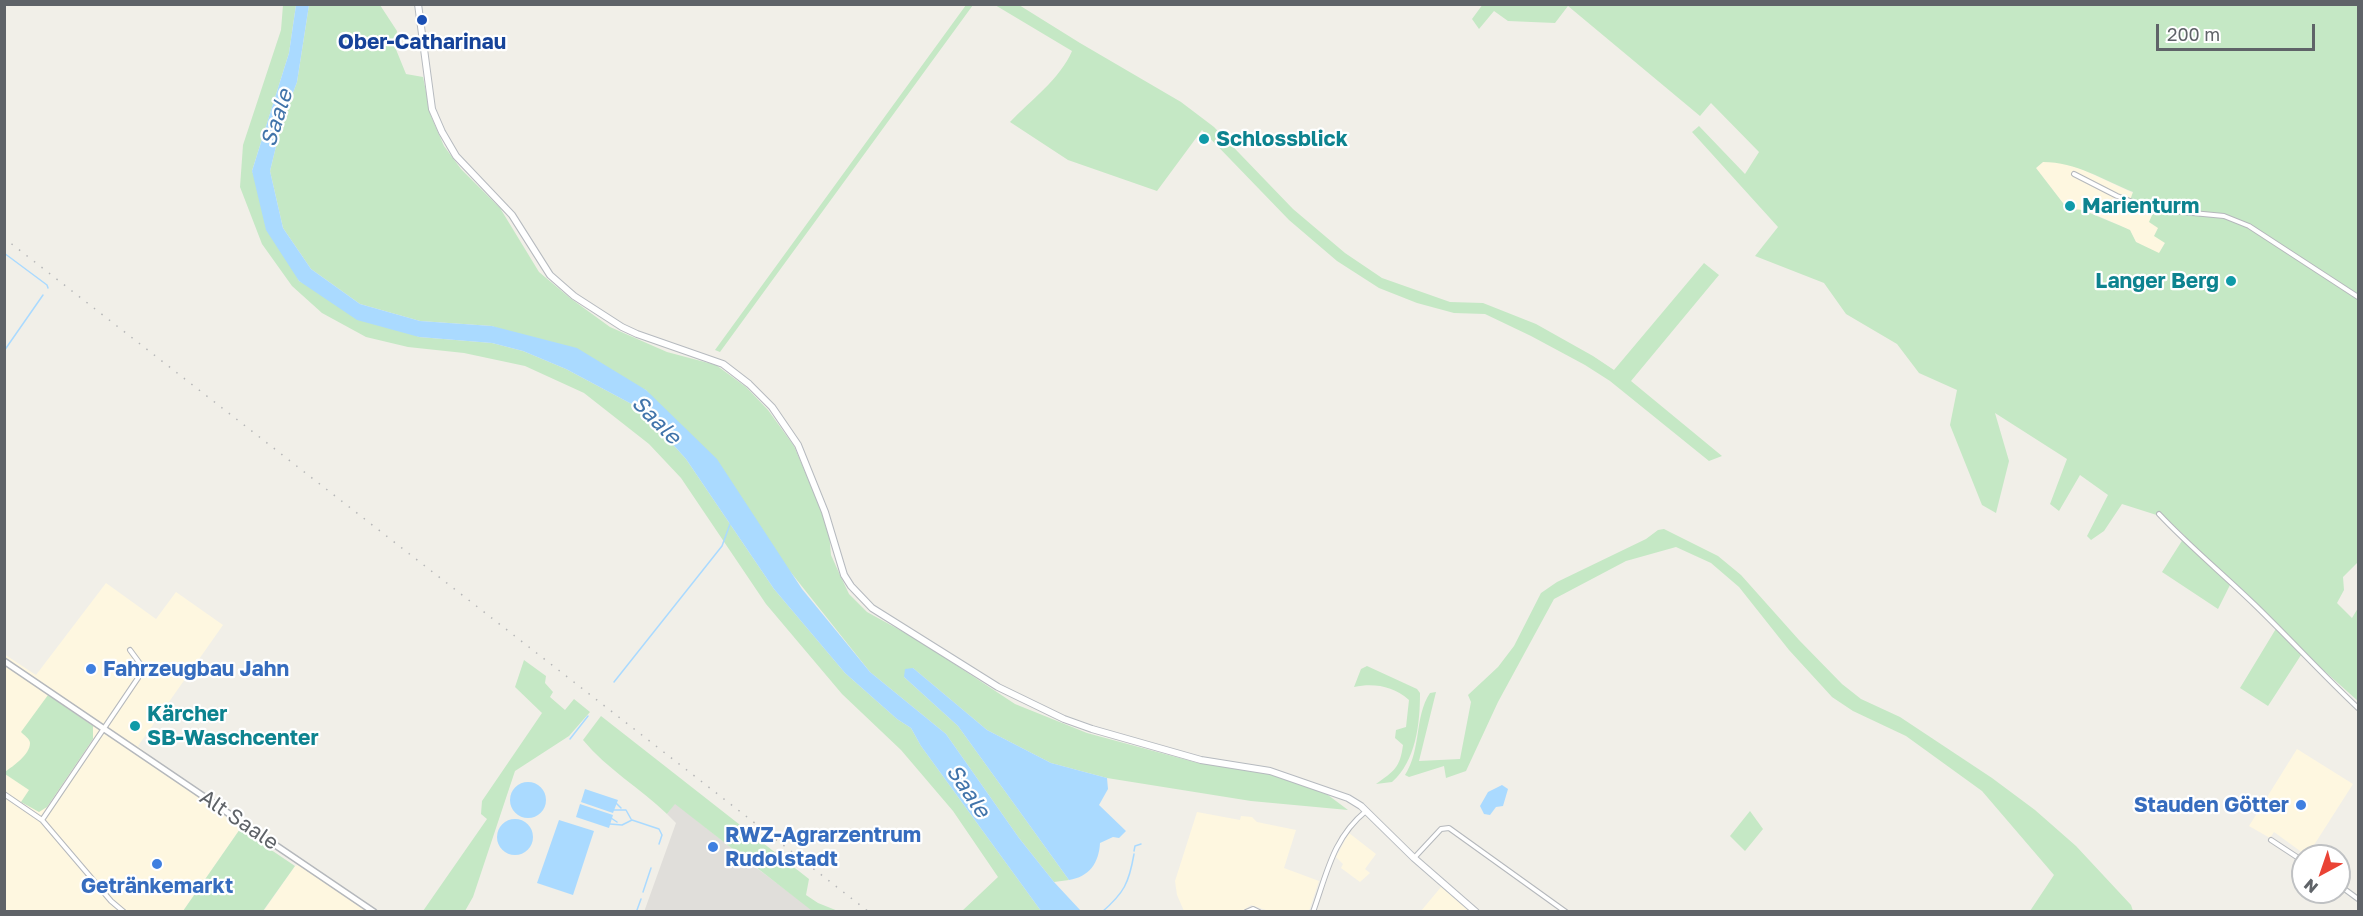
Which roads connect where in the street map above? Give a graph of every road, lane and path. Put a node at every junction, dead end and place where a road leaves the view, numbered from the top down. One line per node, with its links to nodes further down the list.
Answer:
1 (418, 4): 10 (main road)
2 (2074, 174): 3 (street)
3 (2358, 297)
4 (2159, 514): 7 (street)
5 (130, 650): 8 (street)
6 (4, 661): 8 (street, Alt Saale)
7 (2358, 708)
8 (105, 728): 11 (street); 16 (street, Alt Saale)
9 (4, 794): 11 (street)
10 (1366, 811): 14 (main road); 19 (street)
11 (42, 820): 15 (street)
12 (2271, 840): 13 (street)
13 (2291, 853)
14 (1414, 858): 20 (main road); 21 (street)
15 (124, 912)
16 (374, 912)
17 (1246, 912): 18 (street)
18 (1259, 912)
19 (1313, 912)
20 (1476, 912)
21 (1566, 912)

